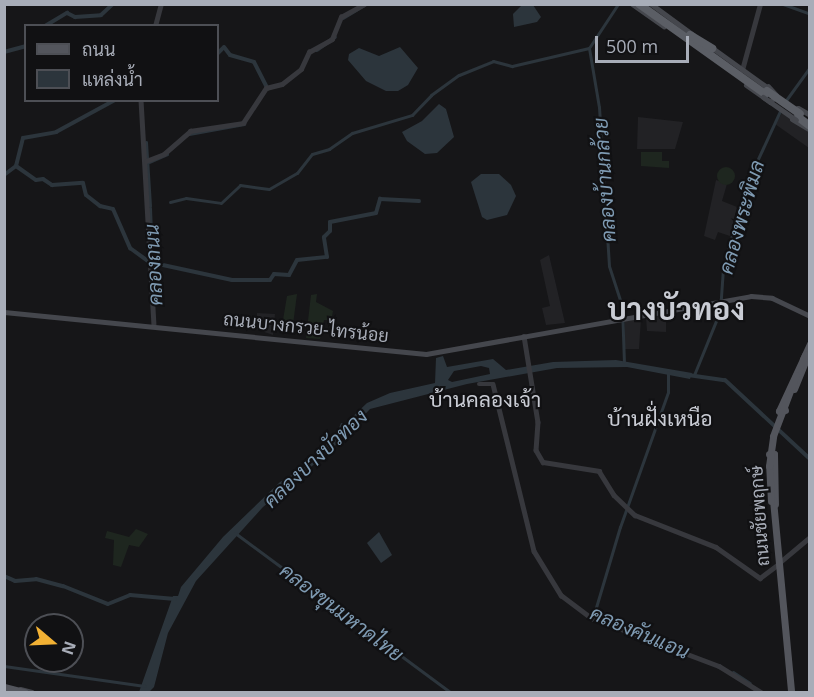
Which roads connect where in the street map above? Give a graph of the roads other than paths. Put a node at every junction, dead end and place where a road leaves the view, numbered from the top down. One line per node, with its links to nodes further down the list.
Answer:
1 (161, 4): 7 (street)
2 (364, 4): 18 (street)
3 (632, 4): 6 (main road)
4 (638, 4): 6 (highway); 11 (highway)
5 (760, 4): 12 (street)
6 (653, 10): 8 (highway); 9 (main road); 10 (main road)
7 (156, 24)
8 (690, 36): 9 (highway); 15 (highway)
9 (712, 48): 12 (main road)
10 (710, 59): 11 (highway); 14 (main road)
11 (730, 69): 15 (highway)
12 (742, 70): 13 (main road)
13 (751, 76): 14 (main road); 15 (main road)
14 (746, 85): 15 (main road)
15 (766, 92): 17 (highway, bridge)
16 (141, 102): 18 (street)
17 (810, 123)
18 (147, 161): 22 (street)
19 (4, 311): 21 (main road, ถนนบางกรวย-ไทรน้อย)
20 (809, 315): 24 (main road, ถนนบางกรวย-ไทรน้อย)
21 (89, 320): 22 (main road, ถนนบางกรวย-ไทรน้อย); 23 (main road, ถนนบางกรวย-ไทรน้อย)
22 (154, 324): 23 (main road, ถนนบางกรวย-ไทรน้อย)
23 (180, 328): 24 (main road, ถนนบางกรวย-ไทรน้อย)
24 (521, 337): 30 (street)
25 (810, 344): 26 (main road, ถนนชัยพฤกษ์)
26 (807, 354): 26 (main road); 29 (main road, ถนนชัยพฤกษ์, bridge)
27 (479, 384): 35 (street)
28 (810, 537): 30 (street)
29 (776, 543): 29 (main road); 30 (main road, ถนนชัยพฤกษ์)
30 (778, 564): 31 (main road, ถนนชัยพฤกษ์)
31 (785, 646): 36 (main road); 36 (main road, ถนนชัยพฤกษ์)
32 (4, 687): 33 (main road); 34 (main road)
33 (13, 691): 34 (main road)
34 (27, 692)
35 (761, 693)
36 (789, 693)

